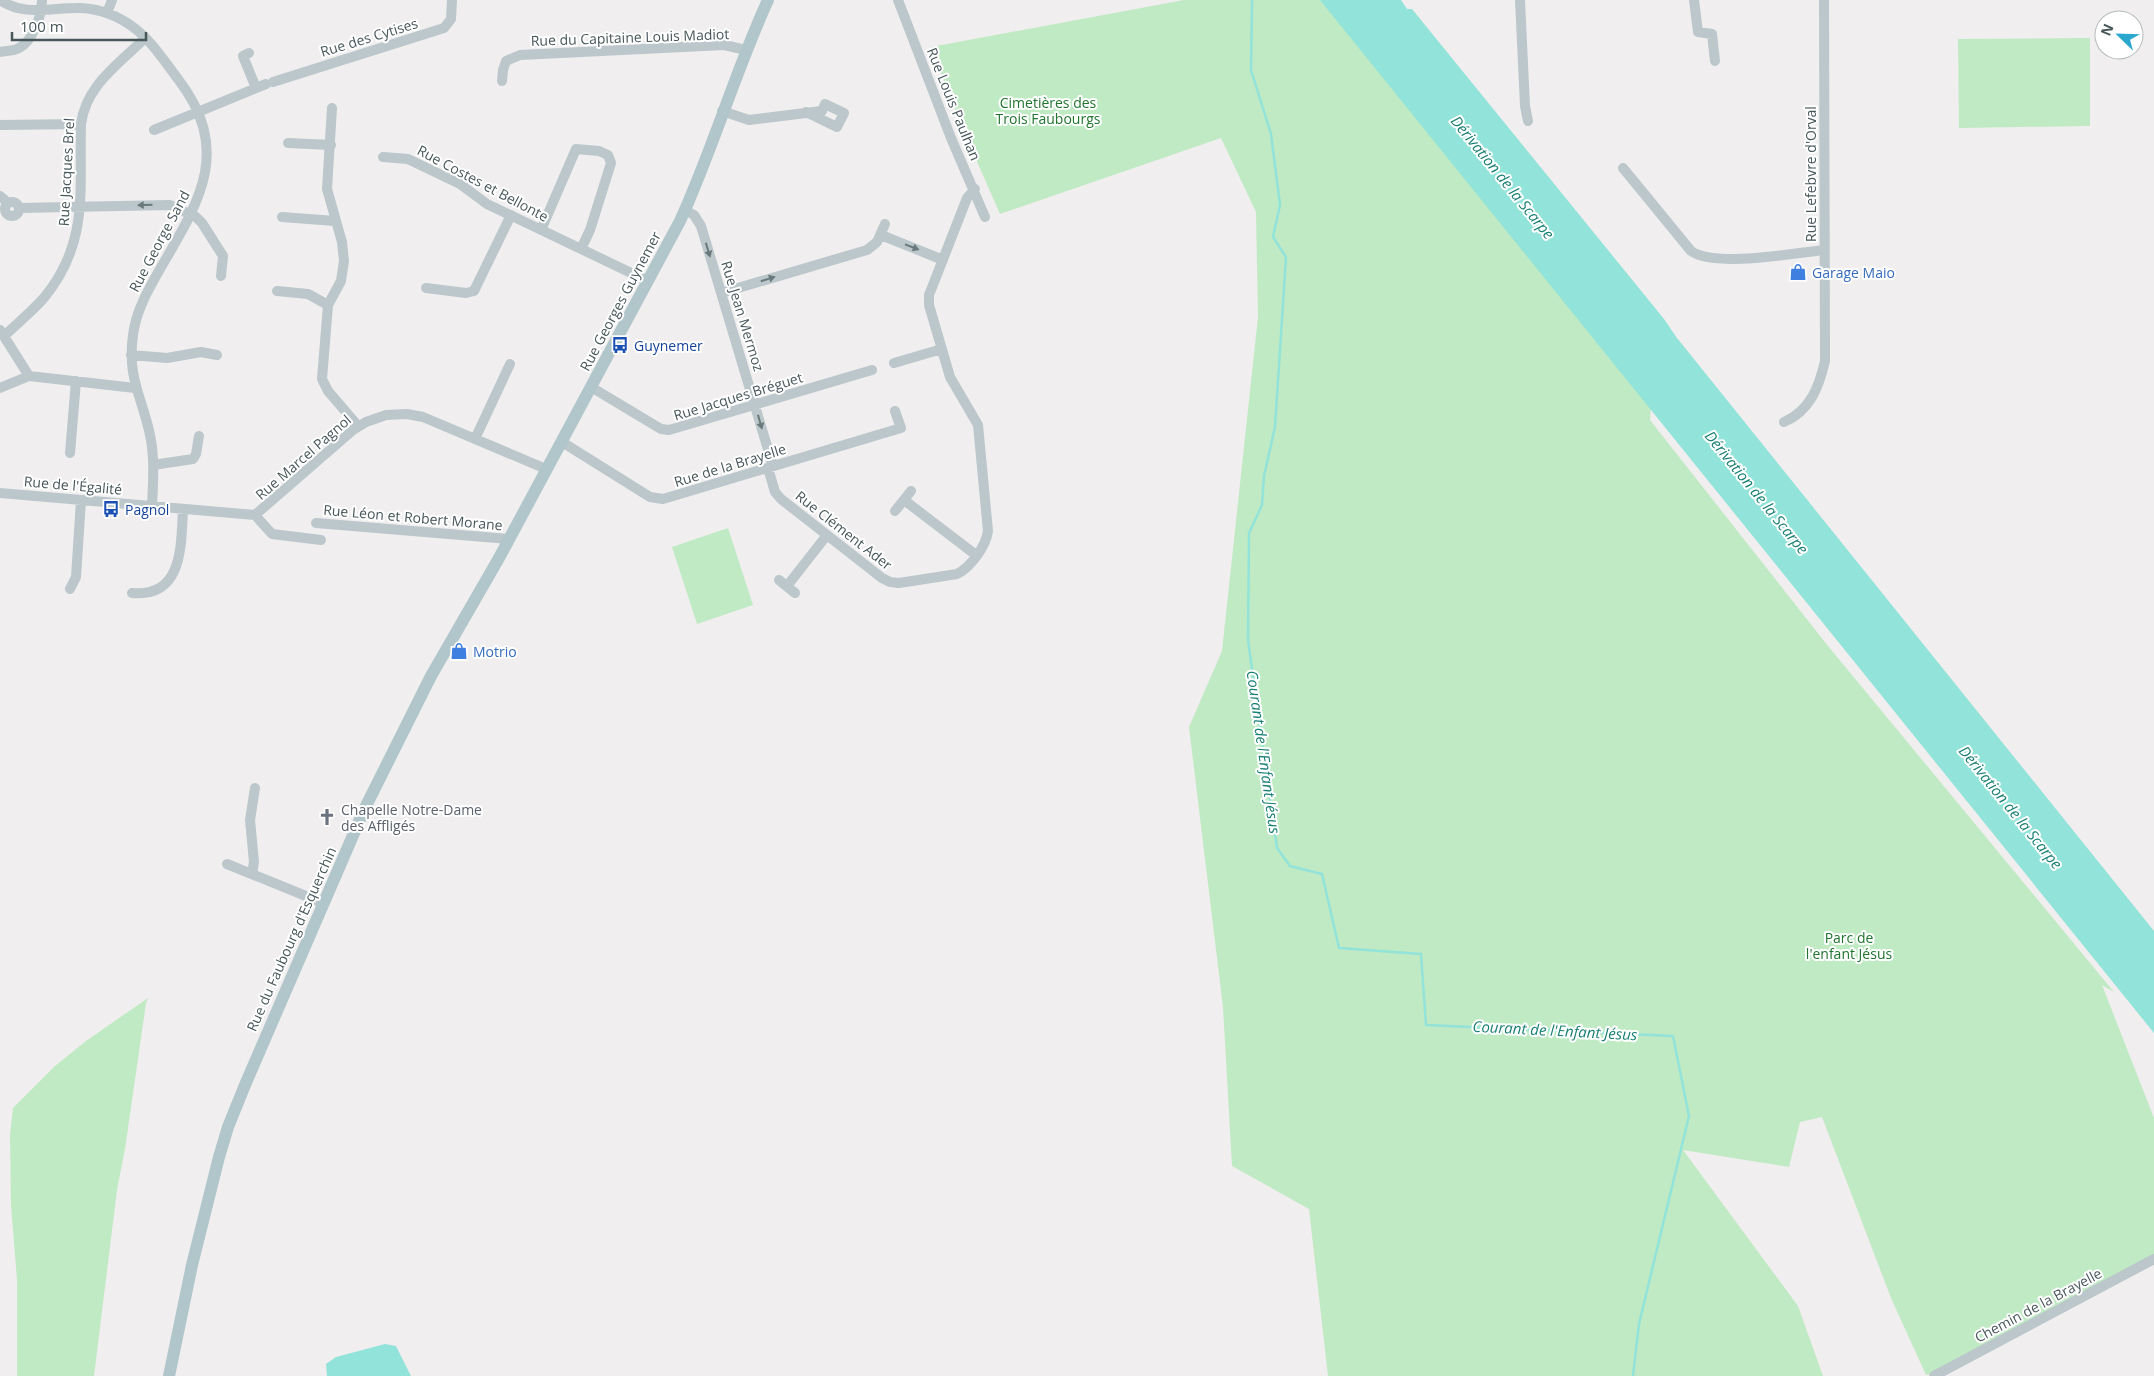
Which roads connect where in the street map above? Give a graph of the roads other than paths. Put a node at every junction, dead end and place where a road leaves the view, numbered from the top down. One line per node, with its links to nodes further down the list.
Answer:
1 (0, 0): 9 (street, Rue George Sand)
2 (112, 0): 10 (street)
3 (452, 0): 17 (street, Rue des Cytises)
4 (768, 0): 12 (main road, Rue Georges Guynemer)
5 (898, 0): 30 (street, Rue Louis Paulhan)
6 (1520, 0): 22 (street)
7 (1694, 0): 15 (street)
8 (1824, 0): 45 (street, Rue Lefebvre d'Orval)
9 (42, 5): 10 (street, Rue George Sand); 13 (street)
10 (107, 13): 11 (street, Rue George Sand)
11 (145, 38): 20 (street, Rue George Sand); 24 (street, Rue Jacques Brel)
12 (746, 50): 16 (street, Rue du Capitaine Louis Madiot); 19 (main road, Rue Georges Guynemer)
13 (0, 52)
14 (249, 53): 17 (street)
15 (1715, 61)
16 (502, 81)
17 (265, 85): 20 (street, Rue des Cytises)
18 (332, 108): 27 (street)
19 (722, 111): 21 (street); 34 (main road, Rue Georges Guynemer)
20 (198, 112): 25 (street, Rue des Cytises); 35 (street, Rue George Sand)
21 (806, 112)
22 (1528, 121)
23 (0, 124): 24 (street)
24 (81, 124): 32 (street, Rue Jacques Brel)
25 (154, 130)
26 (288, 142): 27 (street)
27 (331, 145): 40 (street)
28 (383, 157): 36 (street, Rue Costes et Bellonte)
29 (1623, 168): 45 (street)
30 (975, 189): 38 (street, Rue Louis Paulhan); 46 (street, Rue Clément Ader)
31 (4, 199): 33 (street); 39 (street)
32 (80, 206): 33 (street); 35 (street, one-way to 32); 53 (street, Rue Jacques Brel)
33 (19, 208): 39 (street)
34 (685, 210): 48 (main road, Rue Georges Guynemer); 51 (street, Rue Jean Mermoz, one-way to 51)
35 (191, 215): 47 (street); 55 (street, Rue George Sand)
36 (511, 215): 42 (street, Rue Costes et Bellonte); 49 (street)
37 (282, 217): 40 (street)
38 (985, 217)
39 (4, 218)
40 (335, 222): 52 (street)
41 (885, 224): 43 (street)
42 (540, 230): 44 (street, Rue Costes et Bellonte); 44 (street)
43 (881, 235): 46 (street, one-way to 46); 51 (street, one-way to 43)
44 (581, 249): 48 (street, Rue Costes et Bellonte)
45 (1824, 250): 67 (street, Rue Lefebvre d'Orval)
46 (943, 260): 54 (street, Rue Clément Ader)
47 (221, 276)
48 (648, 281): 62 (main road, Rue Georges Guynemer)
49 (426, 288)
50 (277, 291): 52 (street)
51 (721, 293): 65 (street, Rue Jean Mermoz)
52 (328, 305): 68 (street)
53 (2, 333): 60 (street)
54 (942, 349): 57 (street); 89 (street, Rue Clément Ader)
55 (131, 355): 56 (street); 64 (street, Rue George Sand)
56 (217, 355)
57 (894, 363)
58 (510, 364): 70 (street)
59 (872, 370): 65 (street, Rue Jacques Bréguet)
60 (29, 376): 61 (street); 63 (street)
61 (76, 381): 64 (street); 72 (street)
62 (591, 387): 65 (street, Rue Jacques Bréguet); 71 (main road, Rue Georges Guynemer)
63 (0, 388)
64 (135, 388): 73 (street, Rue George Sand)
65 (755, 405): 74 (street, Rue Jean Mermoz, one-way to 74)
66 (895, 410): 74 (street, Rue de la Brayelle)
67 (1784, 422)
68 (358, 426): 70 (street, Rue Marcel Pagnol); 84 (street, Rue Marcel Pagnol)
69 (199, 436): 73 (street)
70 (475, 439): 75 (street, Rue Marcel Pagnol)
71 (562, 442): 74 (street, Rue de la Brayelle); 75 (main road, Rue Georges Guynemer)
72 (70, 453)
73 (153, 465): 80 (street, Rue George Sand)
74 (771, 467): 86 (street, Rue Clément Ader)
75 (546, 469): 87 (main road, Rue Georges Guynemer)
76 (911, 490): 79 (street)
77 (0, 492): 78 (street, Rue de l'Égalité)
78 (81, 500): 80 (street, Rue de l'Égalité); 91 (street)
79 (904, 500): 82 (street); 89 (street)
80 (152, 507): 81 (street, Rue de l'Égalité)
81 (183, 510): 83 (street, Rue de l'Égalité); 92 (street)
82 (895, 511)
83 (234, 514): 84 (street, Rue Marcel Pagnol)
84 (255, 516): 88 (street)
85 (316, 523): 87 (street, Rue Léon et Robert Morane)
86 (827, 535): 89 (street, Rue Clément Ader); 90 (street)
87 (509, 539): 93 (main road, Rue Georges Guynemer)
88 (320, 540)
89 (976, 555)
90 (787, 586)
91 (70, 589)
92 (132, 593)
93 (473, 604): 97 (main road, Rue du Faubourg d'Esquerchin)
94 (254, 788): 96 (street)
95 (227, 864): 96 (street)
96 (252, 874): 97 (street)
97 (324, 903): 99 (main road, Rue du Faubourg d'Esquerchin)
98 (2154, 1259): 102 (street, Chemin de la Brayelle)
99 (190, 1275): 100 (main road, Rue du Faubourg d'Esquerchin); 101 (main road, Rue du Faubourg d'Esquerchin)
100 (162, 1376)
101 (168, 1376)
102 (1934, 1376)

